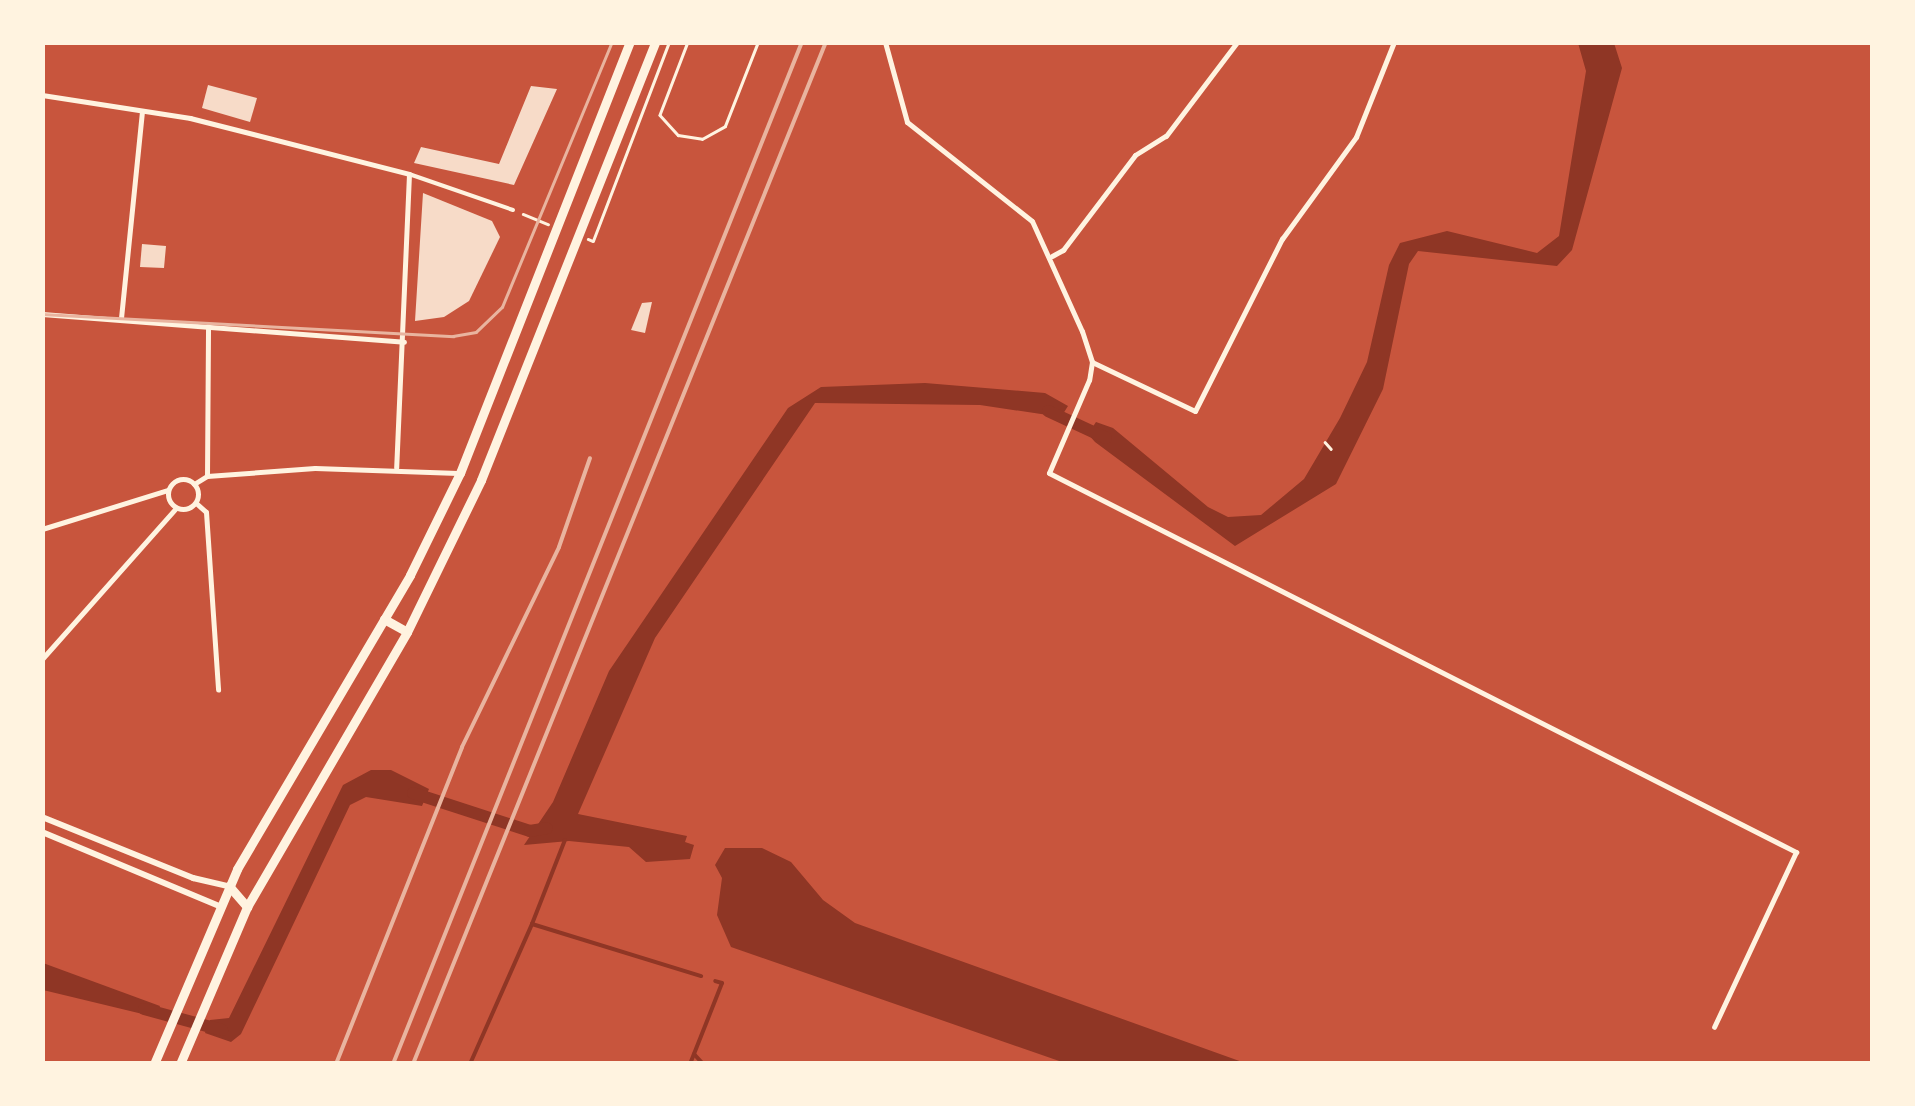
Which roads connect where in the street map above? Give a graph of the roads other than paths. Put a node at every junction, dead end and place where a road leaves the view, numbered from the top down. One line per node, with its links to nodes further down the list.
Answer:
1 (630, 42): 19 (main road)
2 (655, 42): 21 (main road)
3 (688, 42): 4 (lane)
4 (758, 42)
5 (885, 42): 12 (street)
6 (1237, 42): 12 (street)
7 (1394, 42): 17 (street)
8 (42, 94): 9 (street)
9 (142, 111): 10 (street); 14 (street)
10 (409, 174): 11 (street); 16 (street)
11 (512, 210)
12 (1052, 256): 17 (street)
13 (42, 314): 14 (street)
14 (121, 318): 15 (street)
15 (208, 326): 16 (street); 20 (street)
16 (404, 342): 18 (street)
17 (1092, 362): 36 (street)
18 (396, 468): 19 (street); 20 (street)
19 (460, 474): 21 (main road); 27 (main road)
20 (207, 476): 22 (street)
21 (480, 480): 28 (main road)
22 (194, 484): 23 (street); 24 (street)
23 (168, 490): 25 (street); 26 (street)
24 (196, 503): 25 (street); 30 (street)
25 (176, 508): 29 (street)
26 (42, 529)
27 (384, 619): 28 (main road); 33 (main road)
28 (407, 632): 35 (main road)
29 (42, 660)
30 (218, 690)
31 (42, 817): 33 (street)
32 (42, 832): 34 (street)
33 (228, 886): 34 (main road); 35 (main road)
34 (219, 906): 35 (main road); 37 (main road)
35 (248, 907): 38 (main road)
36 (1714, 1027)
37 (154, 1064)
38 (180, 1064)

